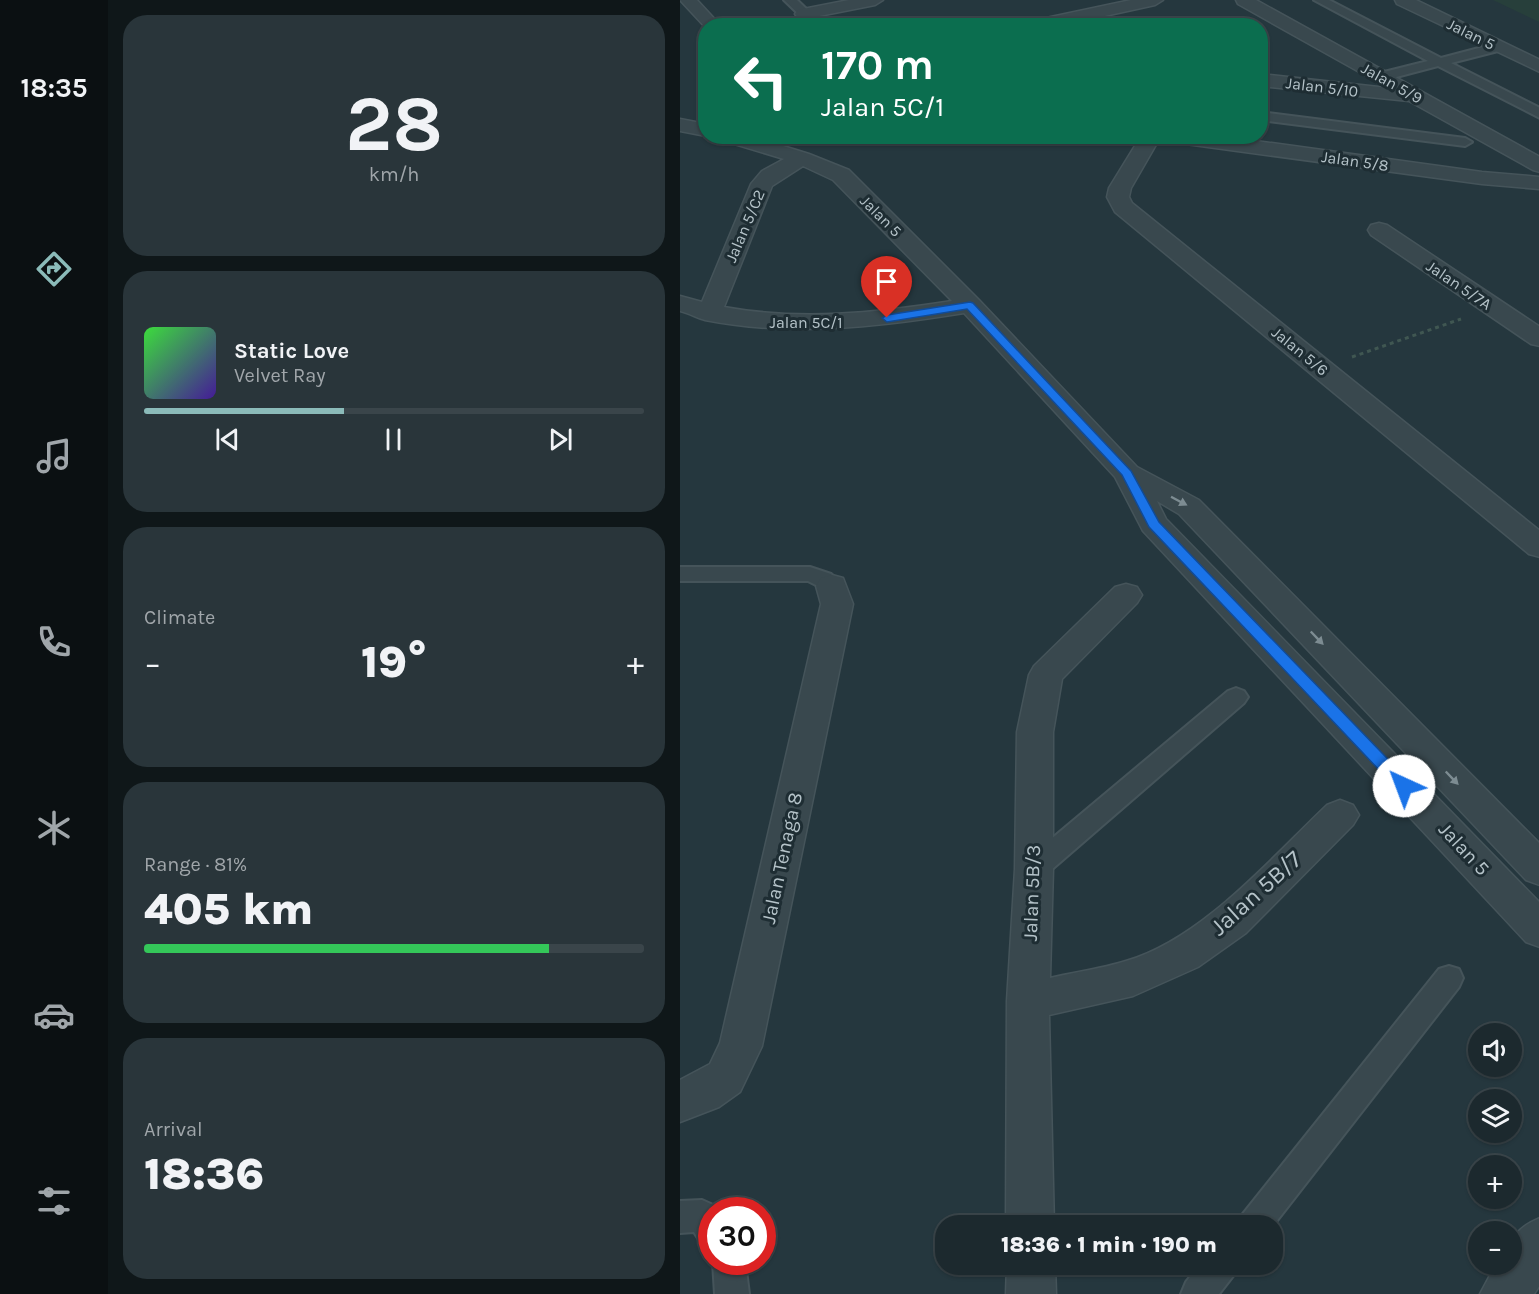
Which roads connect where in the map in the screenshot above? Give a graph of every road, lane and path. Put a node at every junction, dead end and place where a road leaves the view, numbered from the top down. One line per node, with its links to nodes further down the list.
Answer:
1 (688, 0): 11 (street)
2 (790, 0): 10 (lane)
3 (875, 0): 10 (street)
4 (1155, 0): 9 (street)
5 (1244, 0): 17 (street, Jalan 5/9)
6 (1320, 0): 15 (lane)
7 (1442, 0): 8 (street)
8 (1409, 3): 14 (street, Jalan 5)
9 (1114, 4): 13 (street)
10 (804, 14): 12 (lane)
11 (705, 18)
12 (809, 18)
13 (1062, 18)
14 (1498, 46): 15 (lane); 16 (street, Jalan 5)
15 (1438, 62): 17 (lane); 20 (lane)
16 (1538, 66)
17 (1381, 77): 19 (street, Jalan 5/9)
18 (1268, 81): 19 (street, Jalan 5/10)
19 (1419, 98): 27 (street, Jalan 5/9)
20 (1540, 114)
21 (1268, 117): 22 (lane)
22 (1465, 142)
23 (755, 144): 26 (street, Jalan 5)
24 (1146, 144): 35 (street, Jalan 5/6)
25 (1230, 144): 28 (street, Jalan 5/8)
26 (802, 158): 31 (street, Jalan 5); 33 (street, Jalan 5/C2)
27 (1540, 166)
28 (1540, 183)
29 (1379, 230): 32 (street, Jalan 5/7A)
30 (680, 303): 33 (street, Jalan 5C/1)
31 (970, 305): 33 (street, Jalan 5C/1); 36 (street, Jalan 5)
32 (1493, 307): 34 (street, Jalan 5/7A); 35 (path)
33 (709, 313)
34 (1540, 339)
35 (1321, 368): 37 (street, Jalan 5/6)
36 (1127, 473): 43 (street, Jalan 5, one-way to 43); 45 (street, Jalan 5)
37 (1533, 534)
38 (680, 574): 39 (lane)
39 (832, 586): 48 (street, Jalan Tenaga 8)
40 (1126, 595): 44 (street, Jalan 5B/3)
41 (1236, 697): 44 (lane)
42 (1340, 815): 47 (street, Jalan 5B/7)
43 (1540, 868)
44 (1034, 869): 47 (street, Jalan 5B/3)
45 (1540, 930)
46 (1449, 978): 50 (lane)
47 (1028, 1001): 49 (street, Jalan 5B/3)
48 (680, 1101)
49 (1030, 1215)
50 (1262, 1215)
51 (698, 1216): 52 (lane)
52 (680, 1217)
53 (1540, 1242): 60 (street)
54 (730, 1275): 57 (lane)
55 (1031, 1275): 58 (street)
56 (1213, 1275): 59 (lane)
57 (732, 1294)
58 (1031, 1294)
59 (1198, 1294)
60 (1505, 1294)

